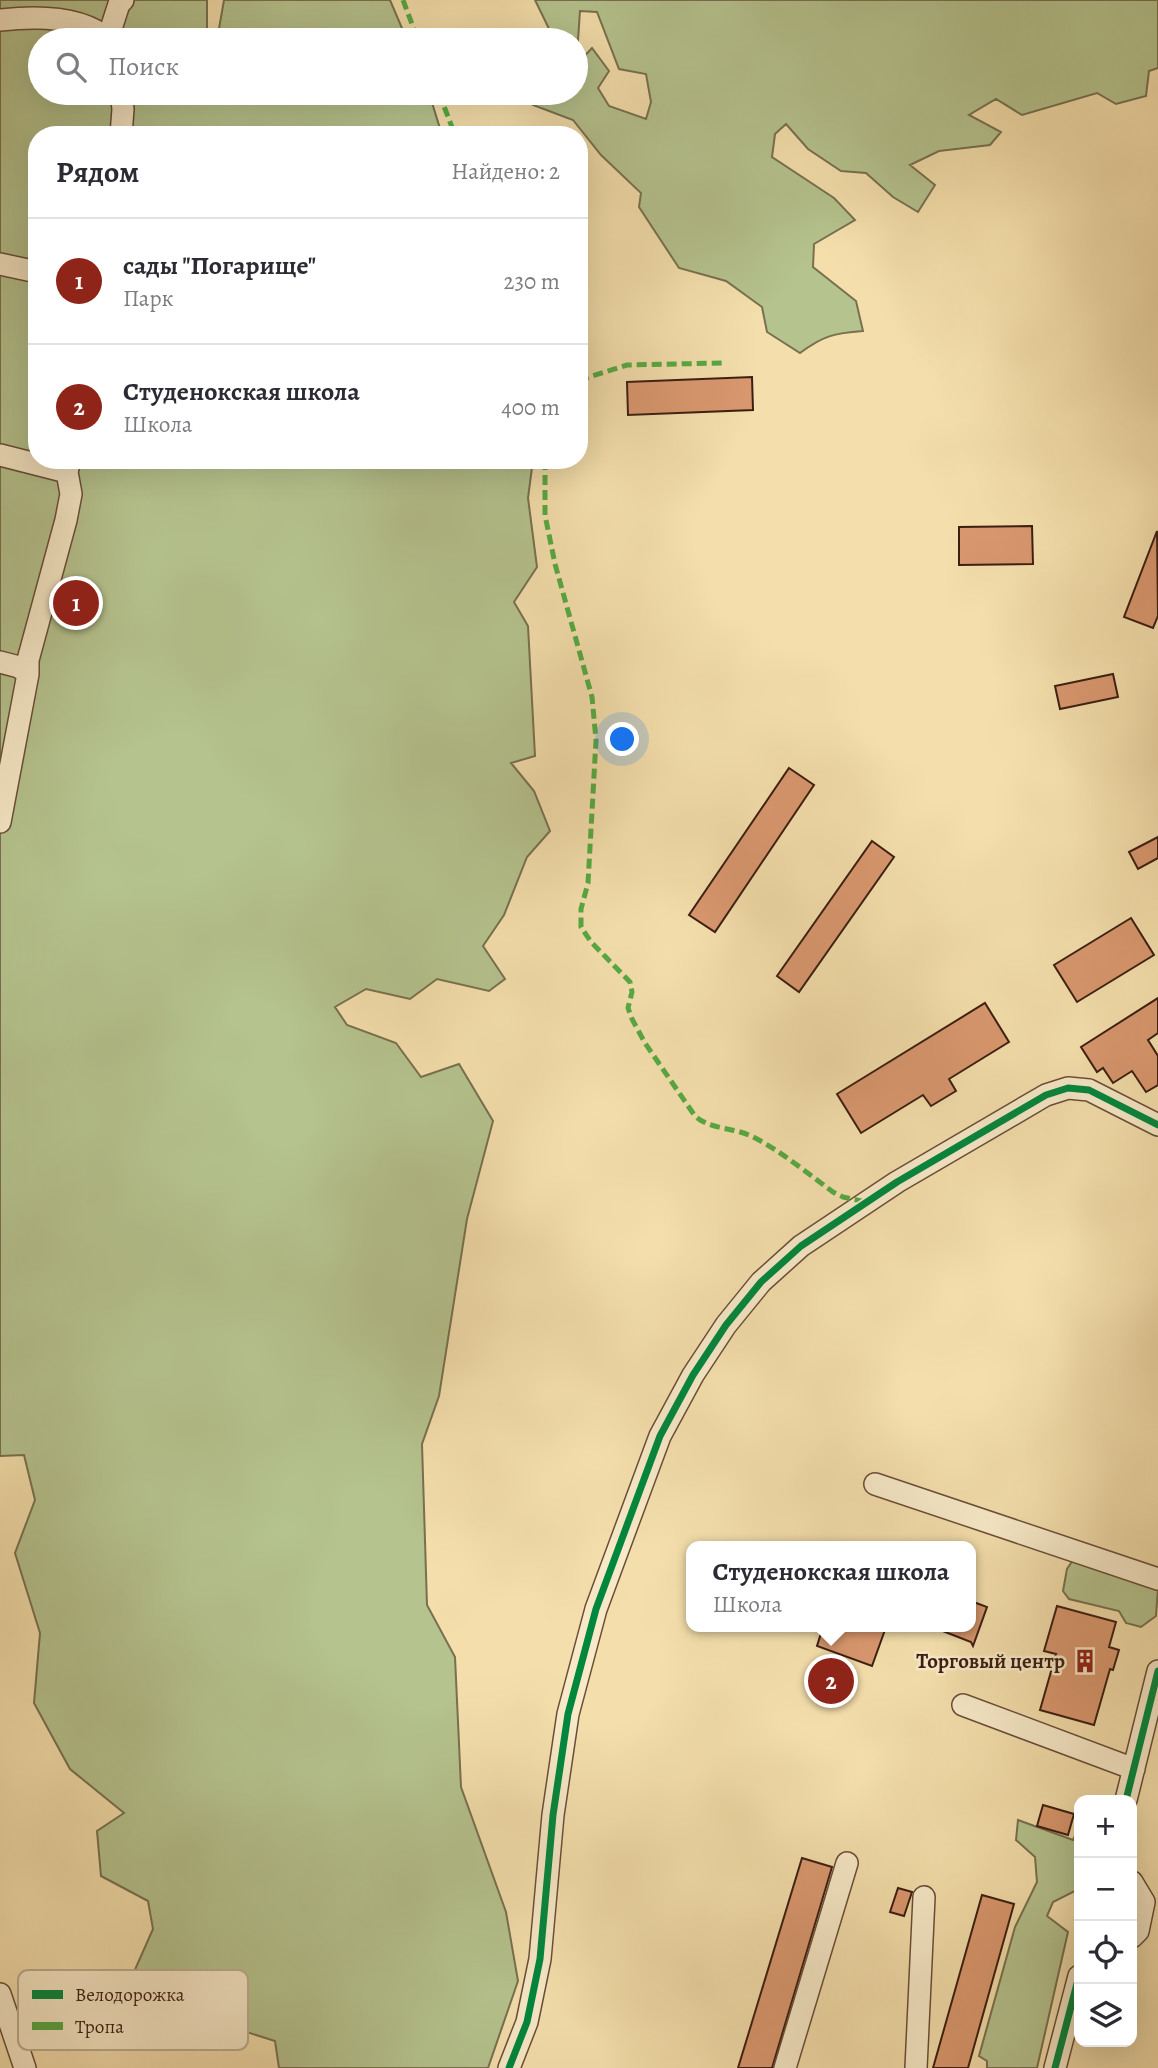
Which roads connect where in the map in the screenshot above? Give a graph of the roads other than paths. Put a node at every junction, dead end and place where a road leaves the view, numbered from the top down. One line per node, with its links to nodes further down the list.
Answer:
1 (123, 0): 4 (street)
2 (0, 20): 3 (street)
3 (91, 28)
4 (112, 28)
5 (122, 105): 6 (street)
6 (122, 126)
7 (0, 264): 8 (street)
8 (28, 270)
9 (0, 455): 10 (street)
10 (28, 459)
11 (69, 469): 13 (street)
12 (0, 662): 13 (street)
13 (28, 674): 14 (street)
14 (0, 822)
15 (1158, 1125): 31 (street)
16 (875, 1484): 17 (street)
17 (1158, 1579)
18 (1158, 1671): 20 (street)
19 (962, 1705): 20 (street)
20 (1134, 1769): 21 (street)
21 (1127, 1795)
22 (848, 1863): 32 (street)
23 (1137, 1890): 25 (street)
24 (925, 1897): 33 (street)
25 (1137, 1932)
26 (1077, 1984): 34 (street)
27 (0, 1994): 28 (street)
28 (18, 2047)
29 (19, 2050): 30 (street)
30 (25, 2068)
31 (509, 2068)
32 (785, 2068)
33 (916, 2068)
34 (1055, 2068)

